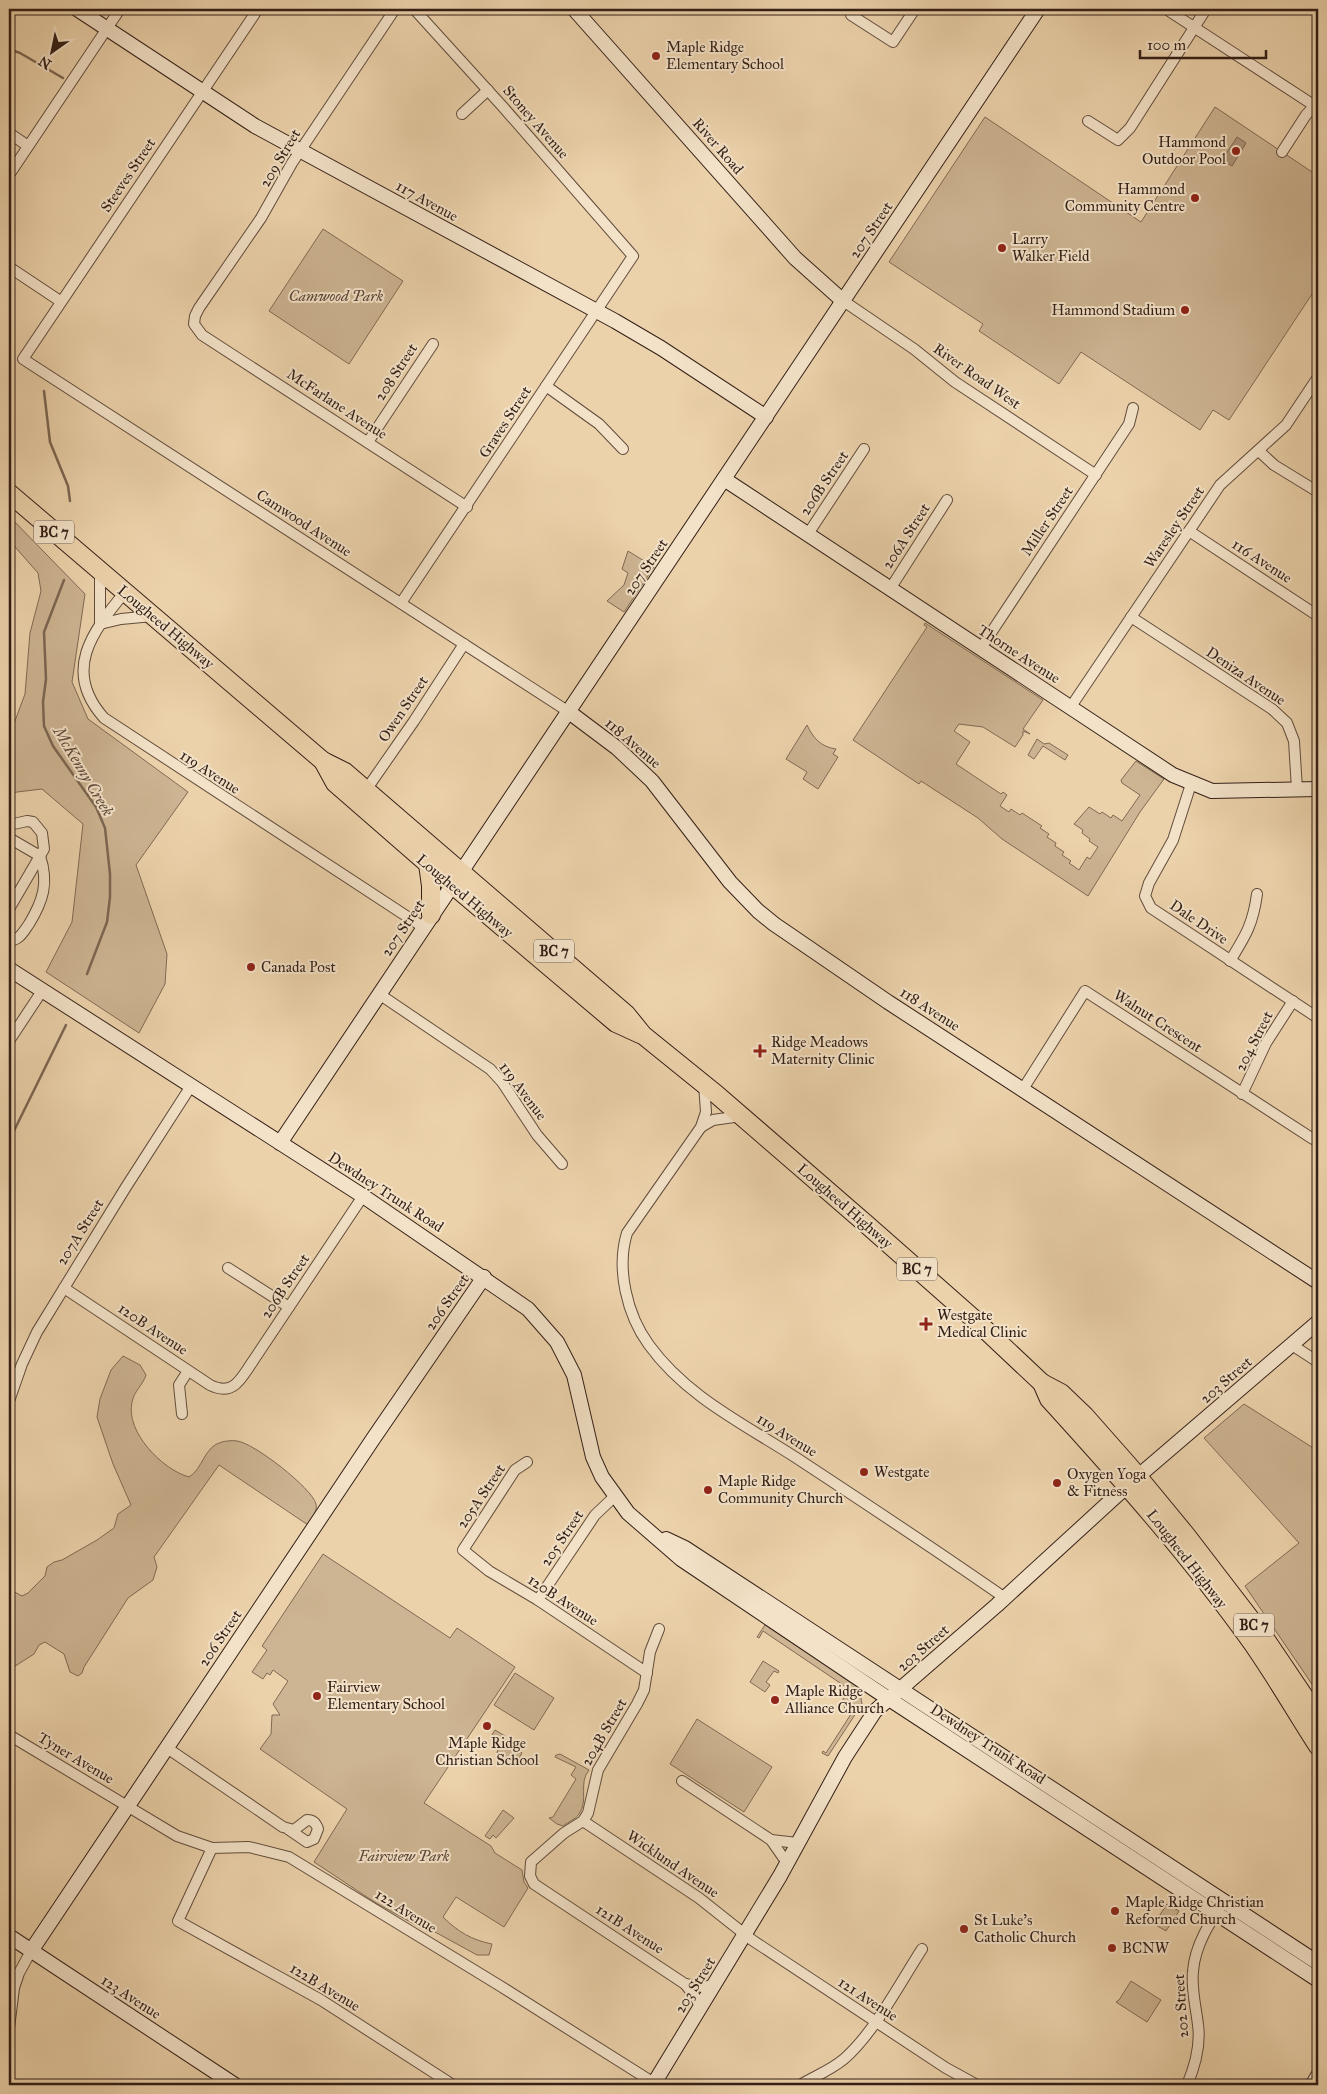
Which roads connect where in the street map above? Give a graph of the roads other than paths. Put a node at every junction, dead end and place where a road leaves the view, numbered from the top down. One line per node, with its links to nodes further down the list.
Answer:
1 (77, 9): 13 (street, 117 Avenue)
2 (120, 9): 13 (street)
3 (258, 9): 15 (street, Steeves Street)
4 (395, 9): 21 (street, 209 Street)
5 (414, 9): 14 (street, Stoney Avenue)
6 (574, 9): 26 (street, River Road)
7 (915, 9): 11 (street)
8 (1038, 9): 26 (street, 207 Street)
9 (1166, 9): 12 (street)
10 (1206, 9): 12 (street)
11 (851, 15)
12 (1194, 27): 16 (street); 18 (street)
13 (107, 29): 15 (street, 117 Avenue); 20 (street)
14 (488, 90): 17 (street); 24 (street, Stoney Avenue)
15 (202, 92): 21 (street, 117 Avenue); 27 (street, Steeves Street)
16 (1317, 106): 22 (street)
17 (462, 114)
18 (1088, 121)
19 (9, 133): 20 (street)
20 (28, 146): 23 (street)
21 (300, 151): 28 (street, 117 Avenue); 29 (street, 209 Street)
22 (1282, 152)
23 (9, 175)
24 (632, 256): 28 (street, Graves Street)
25 (9, 268): 27 (street)
26 (842, 300): 35 (street, 207 Street); 40 (street, River Road West)
27 (60, 301): 31 (street, Steeves Street)
28 (595, 312): 33 (street, Graves Street); 35 (street, 117 Avenue)
29 (194, 324): 36 (street, McFarlane Avenue)
30 (433, 344): 36 (street, 208 Street)
31 (23, 359): 51 (street, Camwood Avenue)
32 (1318, 377): 39 (street, Waresley Street)
33 (546, 386): 37 (street); 45 (street, Graves Street)
34 (1134, 408): 40 (street, Miller Street)
35 (766, 417): 41 (street, 207 Street)
36 (368, 442): 45 (street, McFarlane Avenue)
37 (623, 449)
38 (864, 449): 47 (street, 206B Street)
39 (1259, 451): 42 (street); 46 (street, Waresley Street)
40 (1096, 475): 57 (street, Miller Street)
41 (724, 479): 47 (street, Thorne Avenue); 59 (street, 207 Street)
42 (1318, 492)
43 (9, 493): 48 (highway, Lougheed Highway / BC 7)
44 (947, 500): 49 (street, 206A Street)
45 (467, 507): 51 (street, Graves Street)
46 (1189, 531): 53 (street, 116 Avenue); 54 (street, Waresley Street)
47 (808, 534): 49 (street, Thorne Avenue)
48 (100, 571): 50 (highway, Lougheed Highway / BC 7); 55 (street)
49 (890, 589): 57 (street, Thorne Avenue)
50 (125, 592): 52 (highway, Lougheed Highway / BC 7); 55 (street, 119 Avenue)
51 (401, 603): 56 (street, Camwood Avenue)
52 (153, 616): 55 (street); 60 (highway, Lougheed Highway / BC 7)
53 (1318, 616)
54 (1131, 617): 58 (street, Waresley Street); 64 (street, Deniza Avenue)
55 (100, 624): 72 (street, 119 Avenue)
56 (464, 644): 59 (street, Camwood Avenue); 63 (street, Owen Street)
57 (981, 648): 58 (street, Thorne Avenue)
58 (1070, 708): 61 (street, Thorne Avenue)
59 (569, 712): 69 (street, 207 Street); 83 (street, 118 Avenue)
60 (323, 761): 63 (highway, Lougheed Highway / BC 7); 68 (highway, Lougheed Highway / BC 7)
61 (1191, 784): 64 (street, Thorne Avenue); 74 (street, Dale Drive)
62 (1318, 789): 64 (street, Thorne Avenue)
63 (366, 790): 69 (highway, Lougheed Highway / BC 7)
64 (1297, 790)
65 (9, 825): 67 (street)
66 (9, 838): 67 (street)
67 (40, 856): 71 (street); 73 (street)
68 (428, 864): 69 (highway, Lougheed Highway / BC 7); 72 (highway)
69 (456, 878): 72 (street, 207 Street); 81 (highway, Lougheed Highway / BC 7)
70 (1257, 894): 74 (street)
71 (9, 909)
72 (427, 921): 77 (street, 207 Street)
73 (9, 940)
74 (1230, 961): 78 (street, Dale Drive)
75 (9, 969): 76 (street, Dewdney Trunk Road)
76 (42, 991): 80 (street); 82 (street, Dewdney Trunk Road)
77 (379, 994): 88 (street, 207 Street); 89 (street, 119 Avenue)
78 (1292, 1001): 79 (street, Dale Drive); 84 (street, 204 Street)
79 (1318, 1018)
80 (9, 1041)
81 (704, 1084): 85 (highway, Lougheed Highway / BC 7); 86 (street)
82 (191, 1086): 88 (street, Dewdney Trunk Road); 94 (street, 207A Street)
83 (1023, 1089): 84 (street, Walnut Crescent); 93 (street, 118 Avenue)
84 (1242, 1094): 87 (street, Walnut Crescent)
85 (741, 1116): 86 (street); 104 (highway, Lougheed Highway / BC 7)
86 (702, 1127): 107 (street, 119 Avenue)
87 (1313, 1139)
88 (280, 1143): 90 (street, Dewdney Trunk Road)
89 (562, 1164)
90 (363, 1196): 92 (street, Dewdney Trunk Road); 95 (street, 206B Street)
91 (228, 1268): 95 (street)
92 (484, 1277): 105 (street, Dewdney Trunk Road); 115 (street, 206 Street)
93 (1318, 1282)
94 (64, 1288): 99 (street, 120B Avenue); 101 (street, 207A Street)
95 (288, 1307): 100 (street, 206B Street)
96 (1318, 1322): 97 (street, 203 Street)
97 (1292, 1345): 98 (street); 104 (street, 203 Street)
98 (1318, 1362)
99 (188, 1371): 100 (street, 120B Avenue); 102 (street)
100 (228, 1389)
101 (9, 1401)
102 (182, 1414)
103 (527, 1462): 106 (street, 205A Street)
104 (1133, 1481): 107 (street, 203 Street); 112 (highway, Lougheed Highway / BC 7); 114 (highway, Lougheed Highway / BC 7)
105 (614, 1497): 108 (street, 205 Street); 111 (street, Dewdney Trunk Road)
106 (464, 1550): 108 (street, 120B Avenue)
107 (1006, 1598): 111 (street, 203 Street)
108 (538, 1600): 110 (street, 120B Avenue)
109 (659, 1629): 110 (street, 204B Street)
110 (647, 1673): 118 (street, 204B Street)
111 (894, 1694): 121 (street, 203 Street); 124 (street, Dewdney Trunk Road); 125 (street, Dewdney Trunk Road)
112 (1318, 1717)
113 (9, 1736): 117 (street, Tyner Avenue)
114 (1318, 1746)
115 (167, 1748): 117 (street, 206 Street); 119 (street)
116 (682, 1781): 120 (street)
117 (128, 1806): 122 (street, 122 Avenue); 129 (street, 206 Street)
118 (583, 1821): 126 (street, Wicklund Avenue); 132 (street, 121B Avenue)
119 (288, 1830)
120 (770, 1840): 121 (street); 123 (street)
121 (798, 1843): 123 (street, 203 Street)
122 (212, 1848): 138 (street, 122 Avenue); 140 (street, 122B Avenue)
123 (787, 1864): 126 (street, 203 Street)
124 (1224, 1901): 125 (street, 202 Street); 130 (street, Dewdney Trunk Road)
125 (1216, 1913): 131 (street, Dewdney Trunk Road); 143 (street, 202 Street)
126 (745, 1934): 133 (street, 203 Street); 135 (street, 121 Avenue)
127 (9, 1936): 129 (street, 123 Avenue)
128 (922, 1949): 135 (street)
129 (32, 1951): 136 (street, 206 Street); 139 (street, 123 Avenue)
130 (1318, 1964)
131 (1318, 1980)
132 (685, 1984): 133 (street); 134 (street, 121B Avenue)
133 (714, 1985): 134 (street, 203 Street)
134 (700, 2007): 138 (street, 203 Street)
135 (875, 2022): 141 (street); 142 (street, 121 Avenue)
136 (9, 2028)
137 (1318, 2072): 144 (street)
138 (654, 2084)
139 (235, 2085)
140 (453, 2085)
141 (800, 2085)
142 (977, 2085)
143 (1187, 2085)
144 (1310, 2085)

